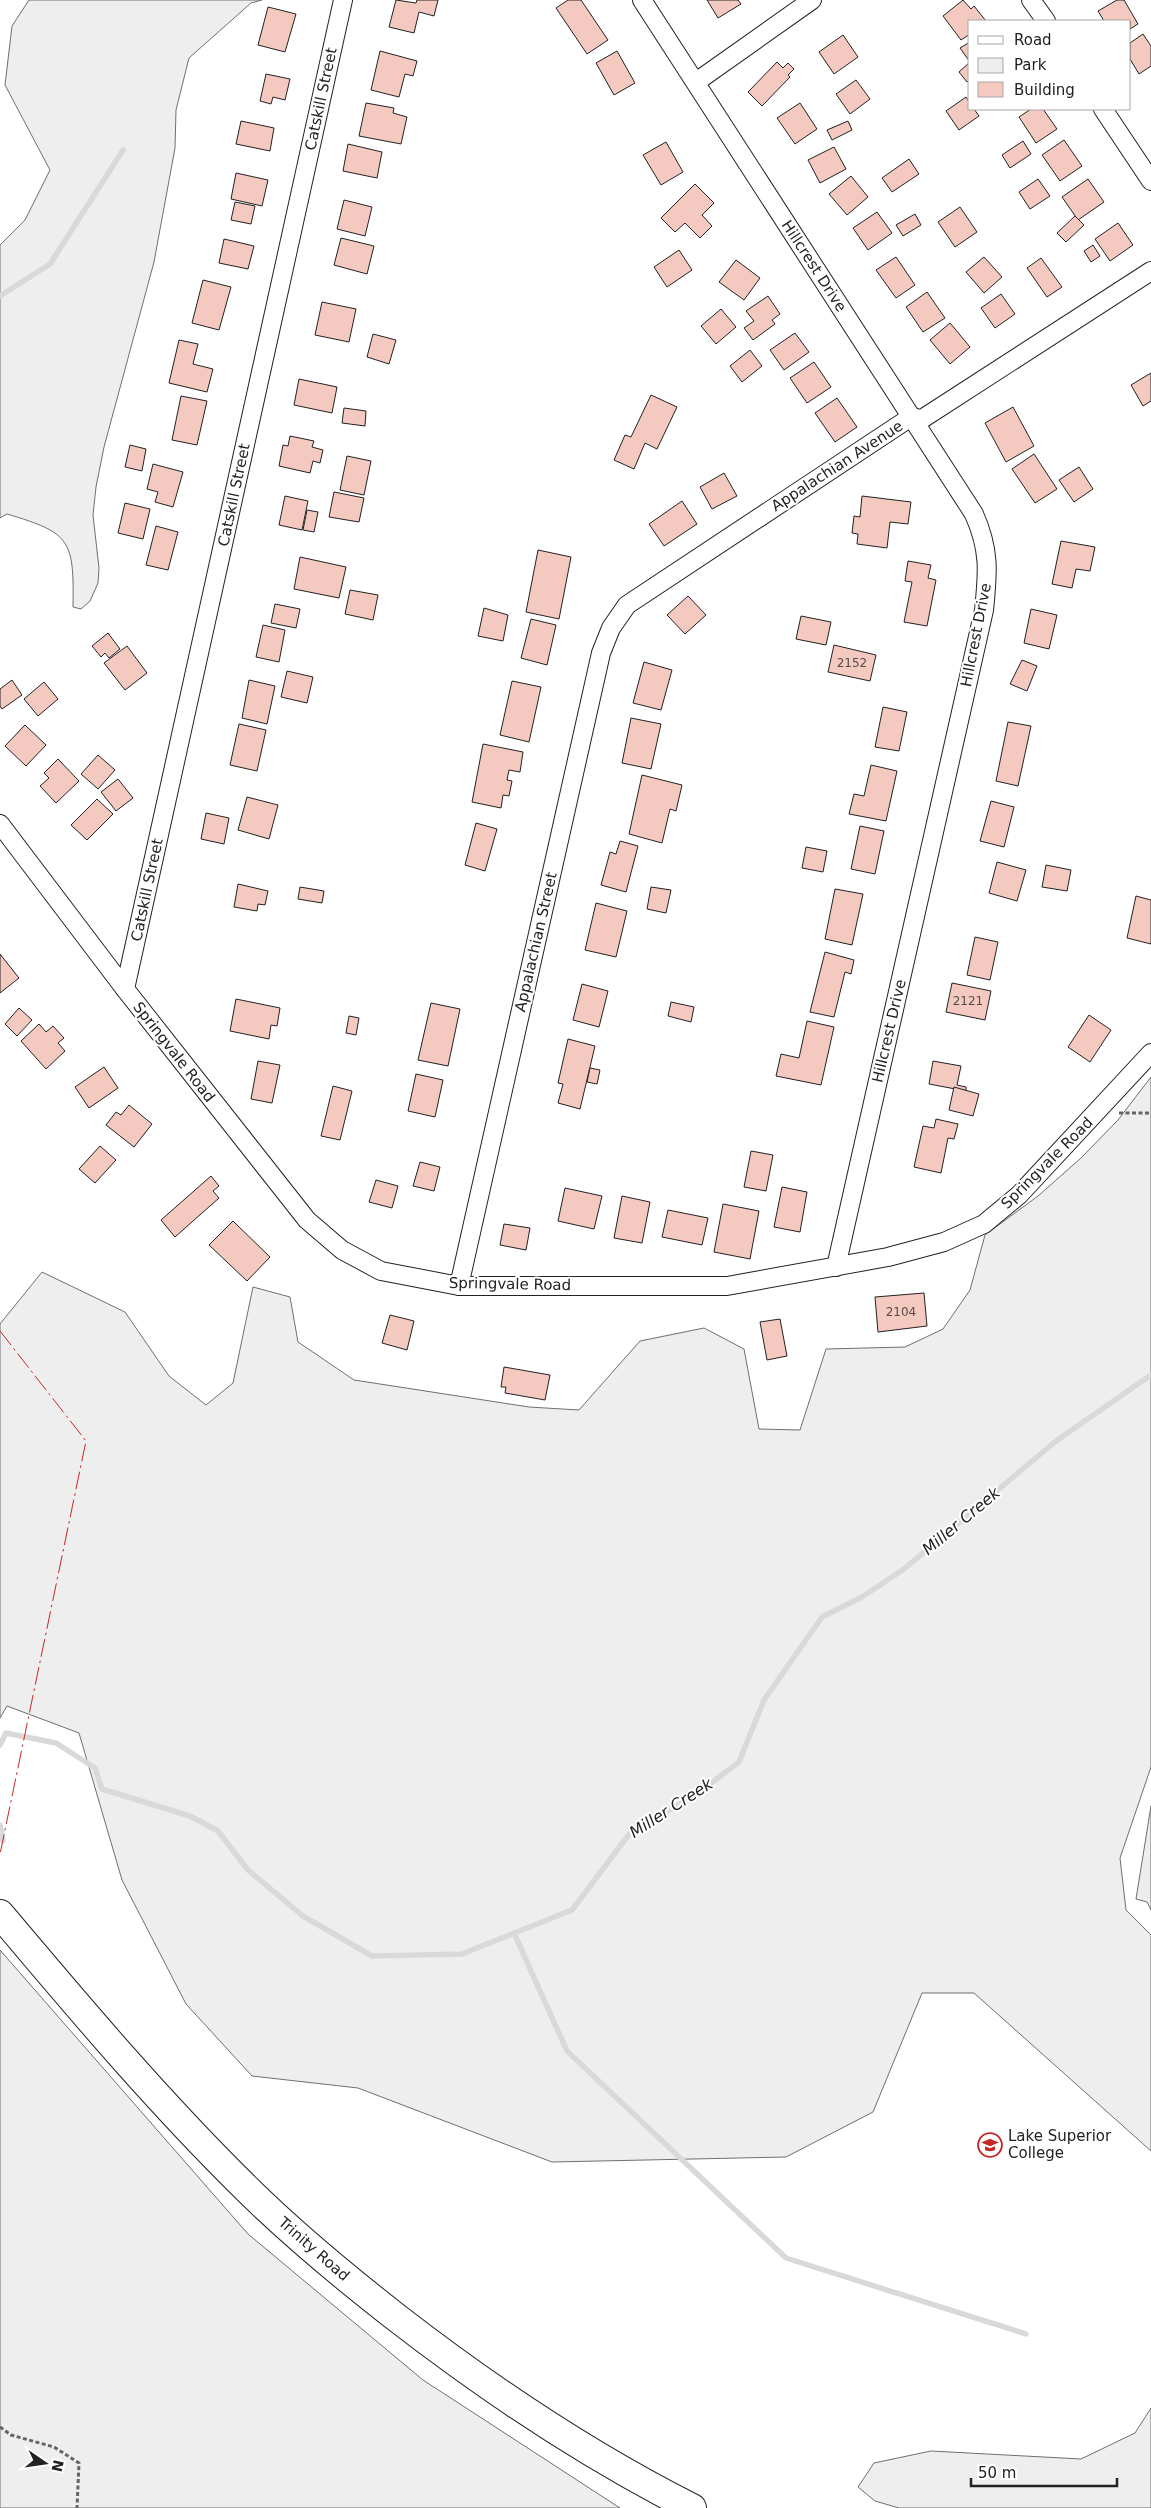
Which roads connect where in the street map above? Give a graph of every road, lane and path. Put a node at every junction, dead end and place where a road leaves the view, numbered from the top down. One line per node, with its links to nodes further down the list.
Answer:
1 (343, 0): 13 (street, Catskill Street)
2 (642, 0): 6 (street, Hillcrest Drive)
3 (812, 0): 6 (street)
4 (1032, 0): 5 (street)
5 (1045, 20)
6 (696, 82): 10 (street, Hillcrest Drive)
7 (1104, 110): 8 (street)
8 (1151, 181)
9 (1151, 271): 10 (street, Appalachian Avenue)
10 (911, 417): 11 (street, Appalachian Avenue); 15 (street, Hillcrest Drive)
11 (627, 605): 16 (street, Appalachian Street)
12 (0, 824): 13 (street, Springvale Road)
13 (125, 989): 16 (street, Springvale Road)
14 (1151, 1053): 15 (street, Springvale Road)
15 (836, 1267): 16 (street, Springvale Road)
16 (459, 1286)
17 (0, 1914): 20 (highway, Trinity Road)
18 (0, 2427): 19 (path)
19 (77, 2508)
20 (692, 2508)

